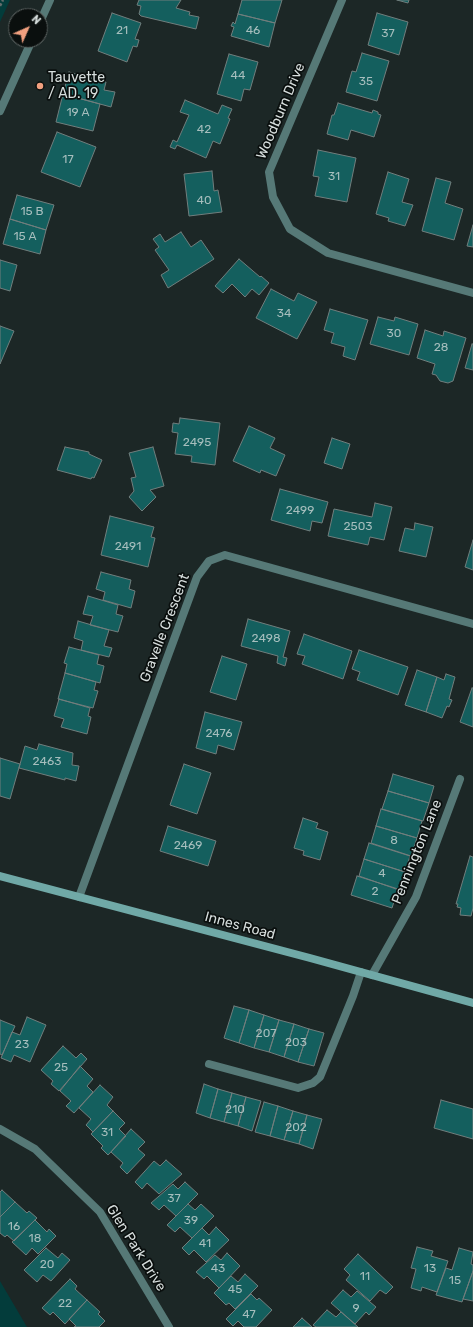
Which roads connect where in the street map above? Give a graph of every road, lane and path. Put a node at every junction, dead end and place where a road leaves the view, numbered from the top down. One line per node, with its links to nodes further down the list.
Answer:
1 (3, 0): 3 (path)
2 (342, 0): 6 (street, Woodburn Drive)
3 (0, 6)
4 (28, 48): 5 (street)
5 (0, 111)
6 (473, 293)
7 (473, 624): 10 (street, Gravelle Crescent)
8 (460, 779): 12 (street, Pennington Lane)
9 (0, 876): 10 (street, Innes Road)
10 (79, 897): 11 (street, Innes Road)
11 (361, 972): 12 (street, Innes Road); 14 (street)
12 (372, 975): 13 (street, Innes Road)
13 (473, 1003)
14 (209, 1064)
15 (0, 1129): 16 (street, Glen Park Drive)
16 (169, 1327)

